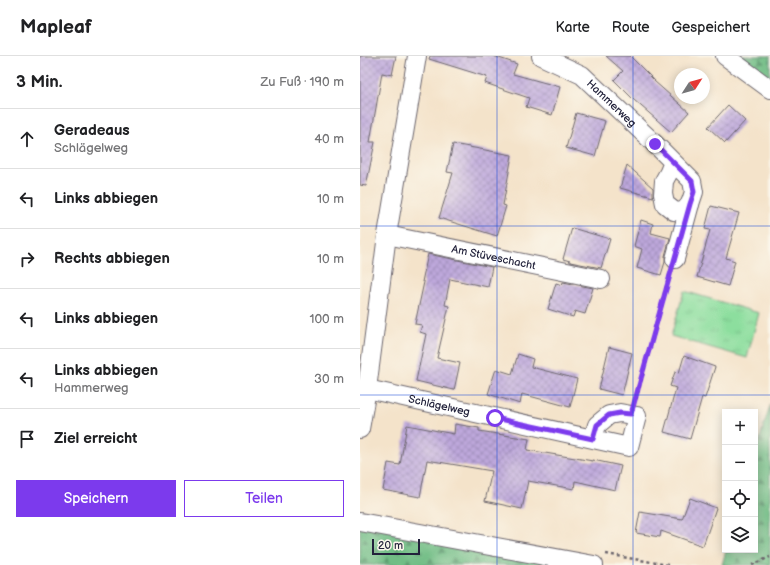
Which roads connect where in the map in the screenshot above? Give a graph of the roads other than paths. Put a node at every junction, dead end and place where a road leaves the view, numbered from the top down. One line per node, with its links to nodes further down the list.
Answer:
1 (417, 56): 7 (street)
2 (541, 56): 5 (street, Hammerweg)
3 (725, 56): 4 (street)
4 (770, 89)
5 (673, 162): 6 (street, Hammerweg); 6 (street)
6 (690, 204): 8 (street, Hammerweg)
7 (387, 235): 9 (street, Am Stüveschacht); 10 (street)
8 (675, 259)
9 (601, 279)
10 (367, 389): 11 (street); 12 (street, Schlägelweg)
11 (360, 429)
12 (593, 439): 12 (street, Schlägelweg)
13 (360, 522): 14 (street)
14 (594, 565)

